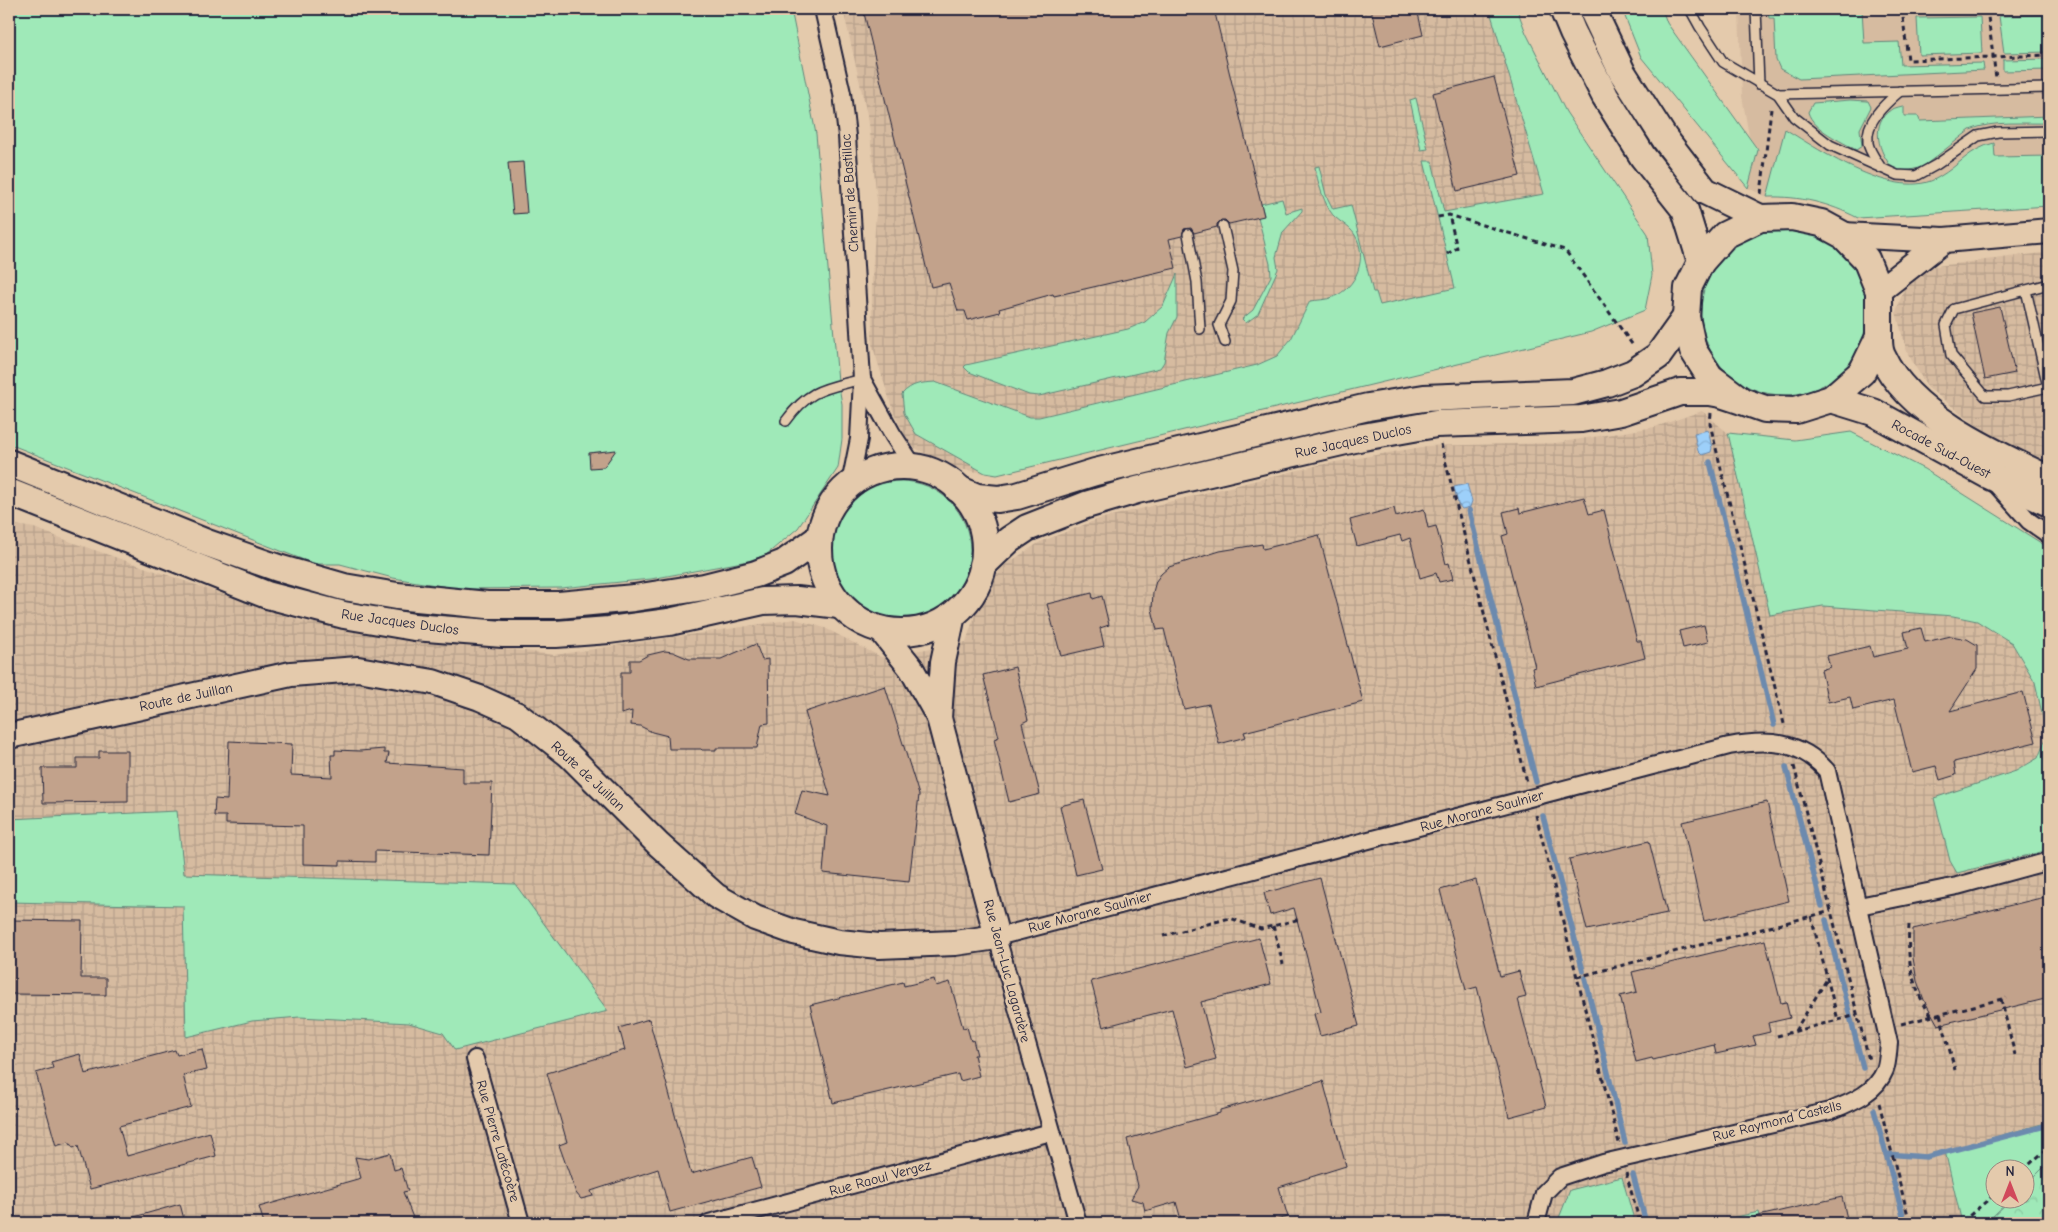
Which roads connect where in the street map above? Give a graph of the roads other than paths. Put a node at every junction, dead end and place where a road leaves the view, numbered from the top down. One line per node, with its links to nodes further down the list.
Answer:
1 (823, 9): 26 (street, Chemin de Bastillac)
2 (1563, 9): 18 (main road)
3 (1592, 9): 12 (main road)
4 (1690, 9): 6 (lane)
5 (1756, 9): 6 (lane)
6 (1759, 84): 9 (lane)
7 (2049, 88): 8 (lane)
8 (1900, 91): 9 (lane); 11 (lane)
9 (1778, 94): 11 (lane)
10 (2049, 131): 11 (lane)
11 (1881, 168)
12 (1760, 218): 16 (main road); 18 (main road)
13 (1223, 226): 25 (lane)
14 (2049, 230): 17 (street)
15 (1188, 234): 23 (lane)
16 (1843, 235): 17 (street); 21 (main road)
17 (1944, 240): 21 (street)
18 (1701, 262): 22 (main road)
19 (2049, 284): 20 (lane)
20 (2026, 290): 20 (lane)
21 (1879, 291): 24 (main road)
22 (1686, 317): 28 (main road); 35 (main road, Rue Jacques Duclos)
23 (1200, 329)
24 (1878, 337): 27 (main road); 33 (main road, Rocade Sud-Ouest)
25 (1224, 342)
26 (862, 379): 29 (lane); 31 (street, Chemin de Bastillac); 34 (street, Chemin de Bastillac)
27 (1831, 398): 28 (main road); 32 (main road, Rocade Sud-Ouest)
28 (1721, 403): 40 (main road, Rue Jacques Duclos)
29 (786, 421)
30 (9, 463): 39 (main road, Rue Jacques Duclos)
31 (914, 467): 34 (main road); 35 (main road)
32 (1988, 475): 37 (main road, Rocade Sud-Ouest); 38 (street)
33 (2049, 479)
34 (850, 484): 39 (main road)
35 (958, 489): 40 (main road)
36 (9, 492): 41 (main road, Rue Jacques Duclos)
37 (2049, 503)
38 (2049, 535)
39 (819, 538): 41 (main road)
40 (983, 565): 42 (main road)
41 (839, 604): 43 (main road)
42 (953, 614): 43 (main road); 44 (street, Rue Jean-Luc Lagardère)
43 (881, 630): 44 (street, Rue Jean-Luc Lagardère)
44 (940, 718): 48 (street, Rue Jean-Luc Lagardère)
45 (9, 736): 48 (street, Route de Juillan)
46 (2049, 861): 47 (street)
47 (1859, 906): 48 (street, Rue Morane Saulnier); 54 (street, Rue Raymond Castells)
48 (997, 937): 50 (street, Rue Jean-Luc Lagardère)
49 (475, 1058): 51 (street, Rue Pierre Latécoère)
50 (1051, 1132): 52 (street, Rue Raoul Vergez); 53 (street, Rue Jean-Luc Lagardère)
51 (521, 1223)
52 (709, 1223)
53 (1078, 1223)
54 (1536, 1223)

